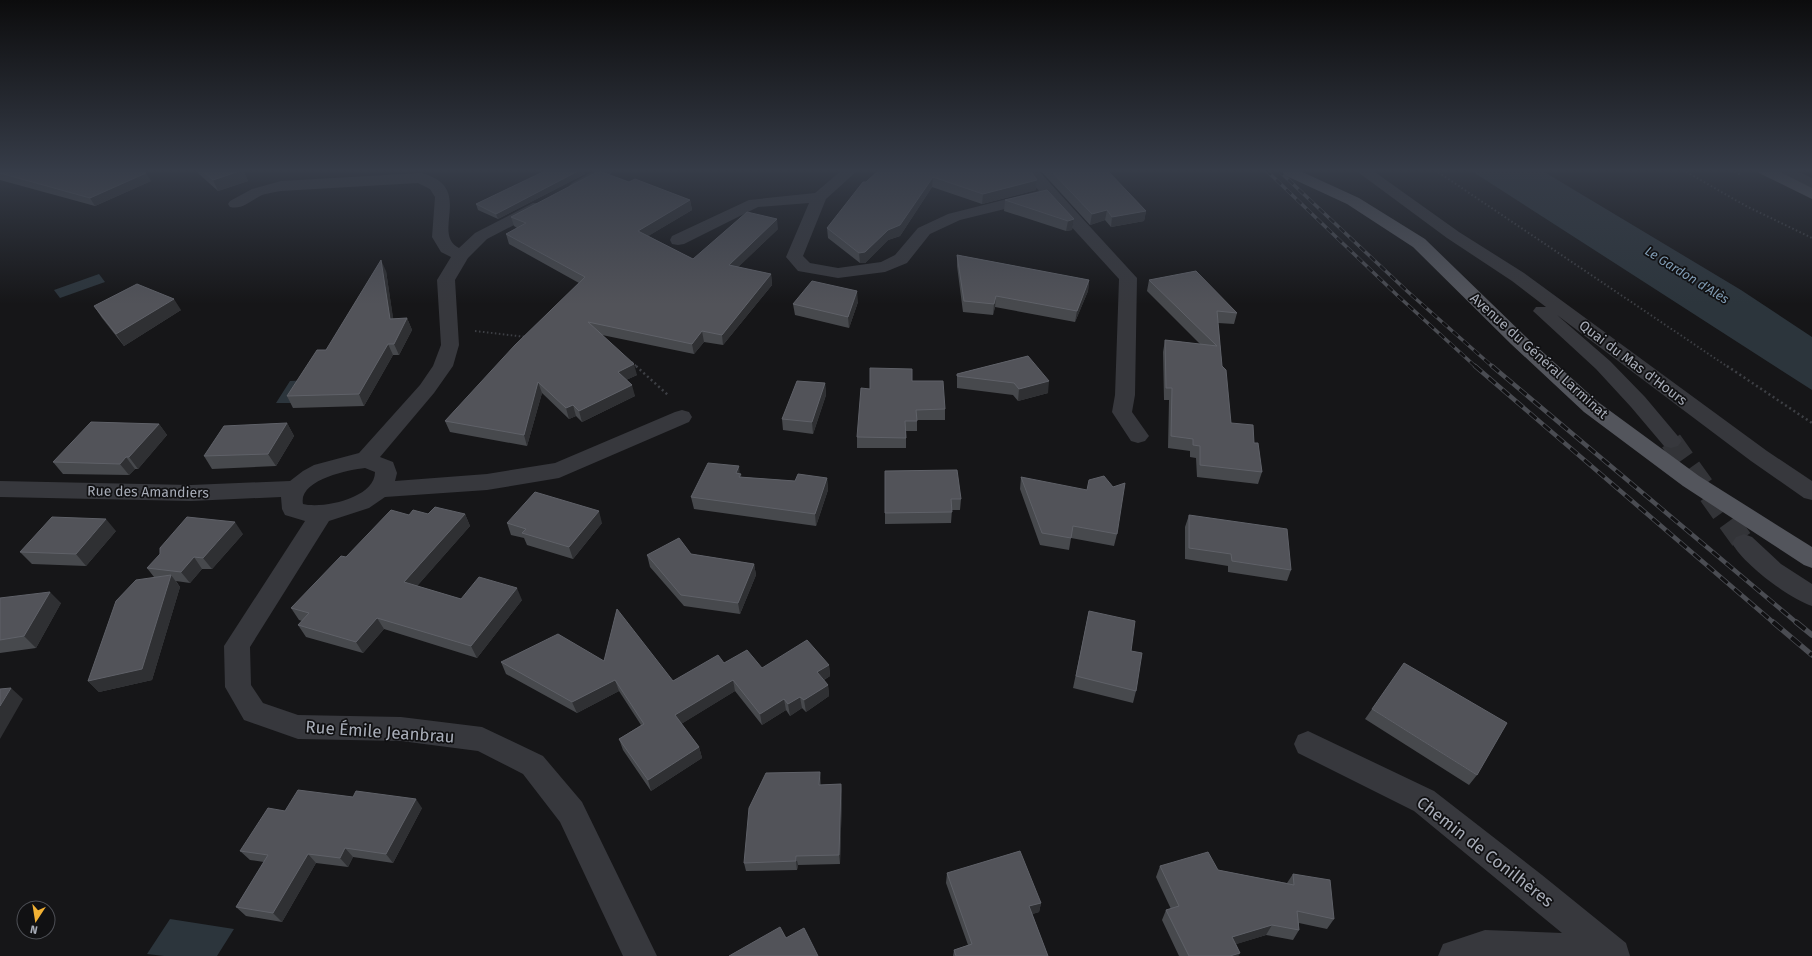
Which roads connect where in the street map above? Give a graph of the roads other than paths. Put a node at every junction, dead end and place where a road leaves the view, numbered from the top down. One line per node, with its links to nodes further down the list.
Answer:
1 (442, 215): 11 (street)
2 (522, 215): 11 (street)
3 (730, 215): 10 (street)
4 (812, 215): 5 (street)
5 (963, 215)
6 (1069, 215): 13 (street)
7 (1377, 215): 22 (main road, Avenue du Général Larminat)
8 (1424, 215): 9 (street, Quai du Mas d'Hours)
9 (1453, 235): 14 (street, Quai du Mas d'Hours); 19 (street, Quai du Mas d'Hours)
10 (678, 240)
11 (461, 255): 15 (street)
12 (682, 417): 18 (street)
13 (1138, 436)
14 (1671, 441)
15 (366, 460): 17 (street); 18 (street)
16 (0, 488): 17 (street, Rue des Amandiers)
17 (296, 489): 20 (street)
18 (379, 489): 20 (street)
19 (1812, 492)
20 (321, 514): 26 (street, Rue Émile Jeanbrau)
21 (1744, 543): 23 (street)
22 (1812, 559)
23 (1812, 596)
24 (1308, 744): 25 (street, Chemin de Conilhères)
25 (1613, 954): 27 (street, Chemin de Conilhères)
26 (640, 956)
27 (1455, 956)

